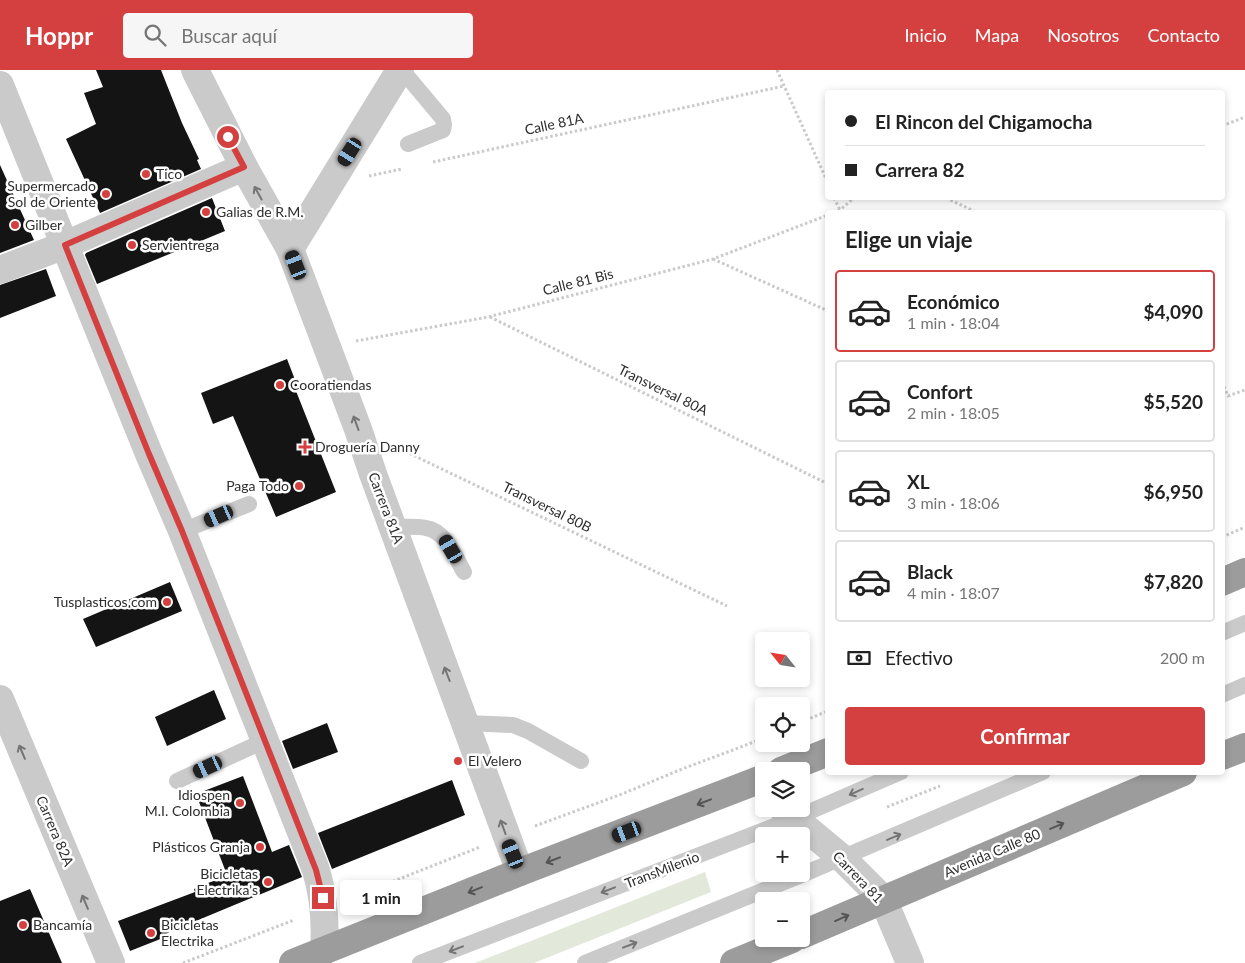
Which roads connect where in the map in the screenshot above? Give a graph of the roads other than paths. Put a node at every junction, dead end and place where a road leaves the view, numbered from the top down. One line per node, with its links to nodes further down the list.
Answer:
1 (196, 70): 5 (street, Carrera 81A)
2 (401, 70): 4 (lane); 7 (street)
3 (0, 86): 6 (street)
4 (408, 144)
5 (244, 167): 6 (street); 7 (street, Carrera 81A, one-way to 5)
6 (65, 245): 8 (street); 11 (street)
7 (290, 249): 10 (street, Carrera 81A, one-way to 7)
8 (0, 270)
9 (249, 504): 11 (lane)
10 (394, 527): 12 (lane); 20 (street, Carrera 81A, one-way to 10)
11 (182, 531): 21 (street)
12 (464, 572)
13 (1245, 572): 14 (highway)
14 (1225, 581)
15 (1245, 623): 16 (lane)
16 (1225, 632)
17 (1245, 686): 18 (lane)
18 (1225, 694)
19 (0, 699): 41 (street, Carrera 82A, one-way to 19)
20 (466, 723): 25 (lane); 36 (street, Carrera 81A, one-way to 20)
21 (264, 741): 30 (lane); 40 (street)
22 (1245, 746): 24 (highway)
23 (825, 753): 26 (highway)
24 (1225, 755)
25 (581, 761)
26 (803, 762)
27 (893, 775): 32 (lane, TransMilenio, one-way to 32)
28 (1036, 775): 35 (lane, one-way to 28)
29 (1177, 775): 37 (highway, Avenida Calle 80, one-way to 29)
30 (177, 781)
31 (755, 787): 36 (highway, one-way to 36)
32 (810, 805)
33 (779, 817): 43 (lane, TransMilenio, one-way to 43)
34 (794, 817): 35 (street, Carrera 81)
35 (842, 858): 37 (street, Carrera 81); 44 (lane, one-way to 35)
36 (520, 872): 40 (highway, one-way to 40)
37 (883, 899): 38 (highway, Avenida Calle 80, one-way to 37); 46 (street, Carrera 81)
38 (810, 931)
39 (773, 947): 45 (highway)
40 (324, 951): 42 (highway)
41 (111, 963)
42 (293, 963)
43 (420, 963)
44 (585, 963)
45 (734, 963)
46 (910, 963)

